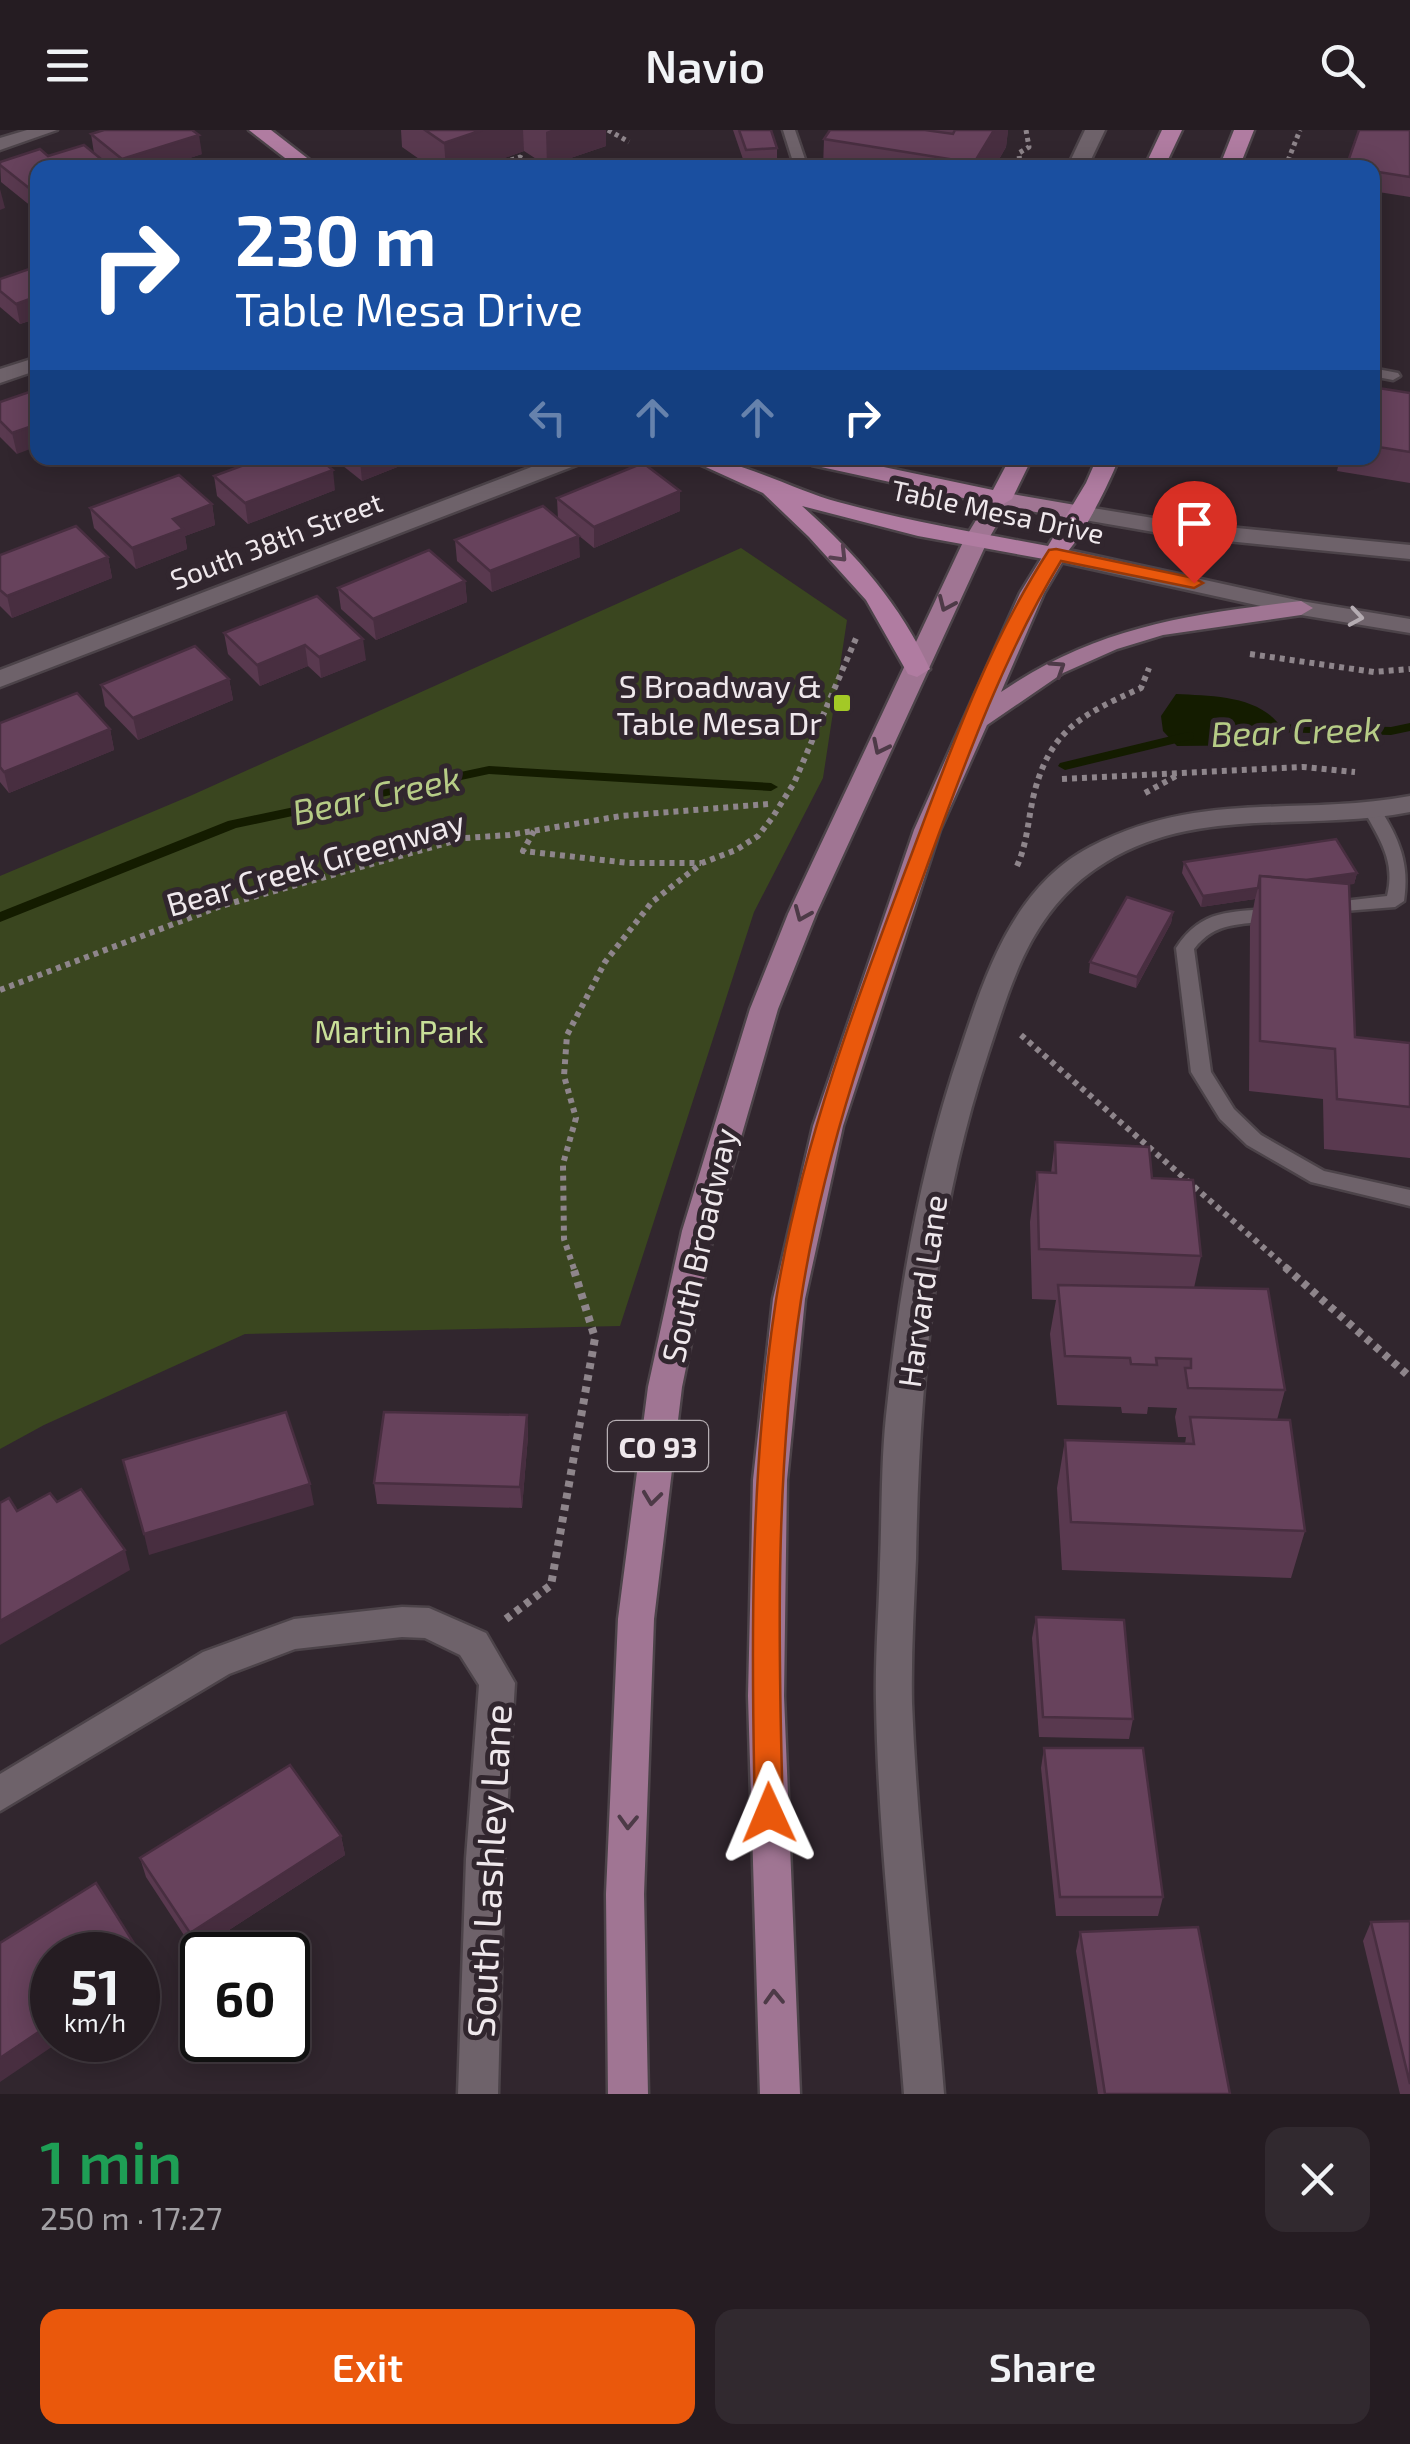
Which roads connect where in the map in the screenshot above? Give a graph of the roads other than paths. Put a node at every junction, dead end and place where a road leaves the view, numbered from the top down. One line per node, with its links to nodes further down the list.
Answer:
1 (47, 130): 7 (street)
2 (259, 130): 8 (highway)
3 (789, 130): 9 (lane)
4 (1095, 130): 10 (street)
5 (1172, 130): 11 (highway)
6 (1244, 130): 12 (highway)
7 (0, 144)
8 (301, 160)
9 (799, 160)
10 (1081, 160)
11 (1158, 160)
12 (1232, 160)
13 (30, 366): 15 (street)
14 (1380, 374): 16 (lane)
15 (0, 376)
16 (1393, 376)
17 (556, 465): 31 (street, South 38th Street)
18 (713, 465): 22 (highway, Table Mesa Drive)
19 (844, 465): 23 (highway, Table Mesa Drive)
20 (1017, 465): 23 (highway, South Broadway / CO 93)
21 (1105, 465): 24 (highway)
22 (768, 489): 25 (highway, Table Mesa Drive); 30 (highway, one-way to 30)
23 (1000, 499): 24 (main road, Table Mesa Drive); 25 (main road, South Broadway / CO 93)
24 (1081, 514): 26 (street, Table Mesa Drive); 27 (highway)
25 (976, 540): 27 (highway, Table Mesa Drive); 30 (main road, South Broadway / CO 93, one-way to 30)
26 (1410, 552)
27 (1056, 554): 28 (street, Table Mesa Drive); 32 (main road)
28 (1302, 608): 29 (street, Table Mesa Drive, one-way to 29); 32 (main road, one-way to 28)
29 (1410, 626)
30 (917, 669): 38 (main road, South Broadway / CO 93, one-way to 38)
31 (0, 679)
32 (976, 720): 39 (main road, one-way to 32)
33 (1410, 804): 34 (street, Harvard Lane)
34 (1373, 811): 35 (lane); 40 (street, Harvard Lane)
35 (1410, 1198)
36 (0, 1794): 37 (street, South Lashley Lane)
37 (478, 2094)
38 (628, 2094)
39 (780, 2094)
40 (924, 2094)

